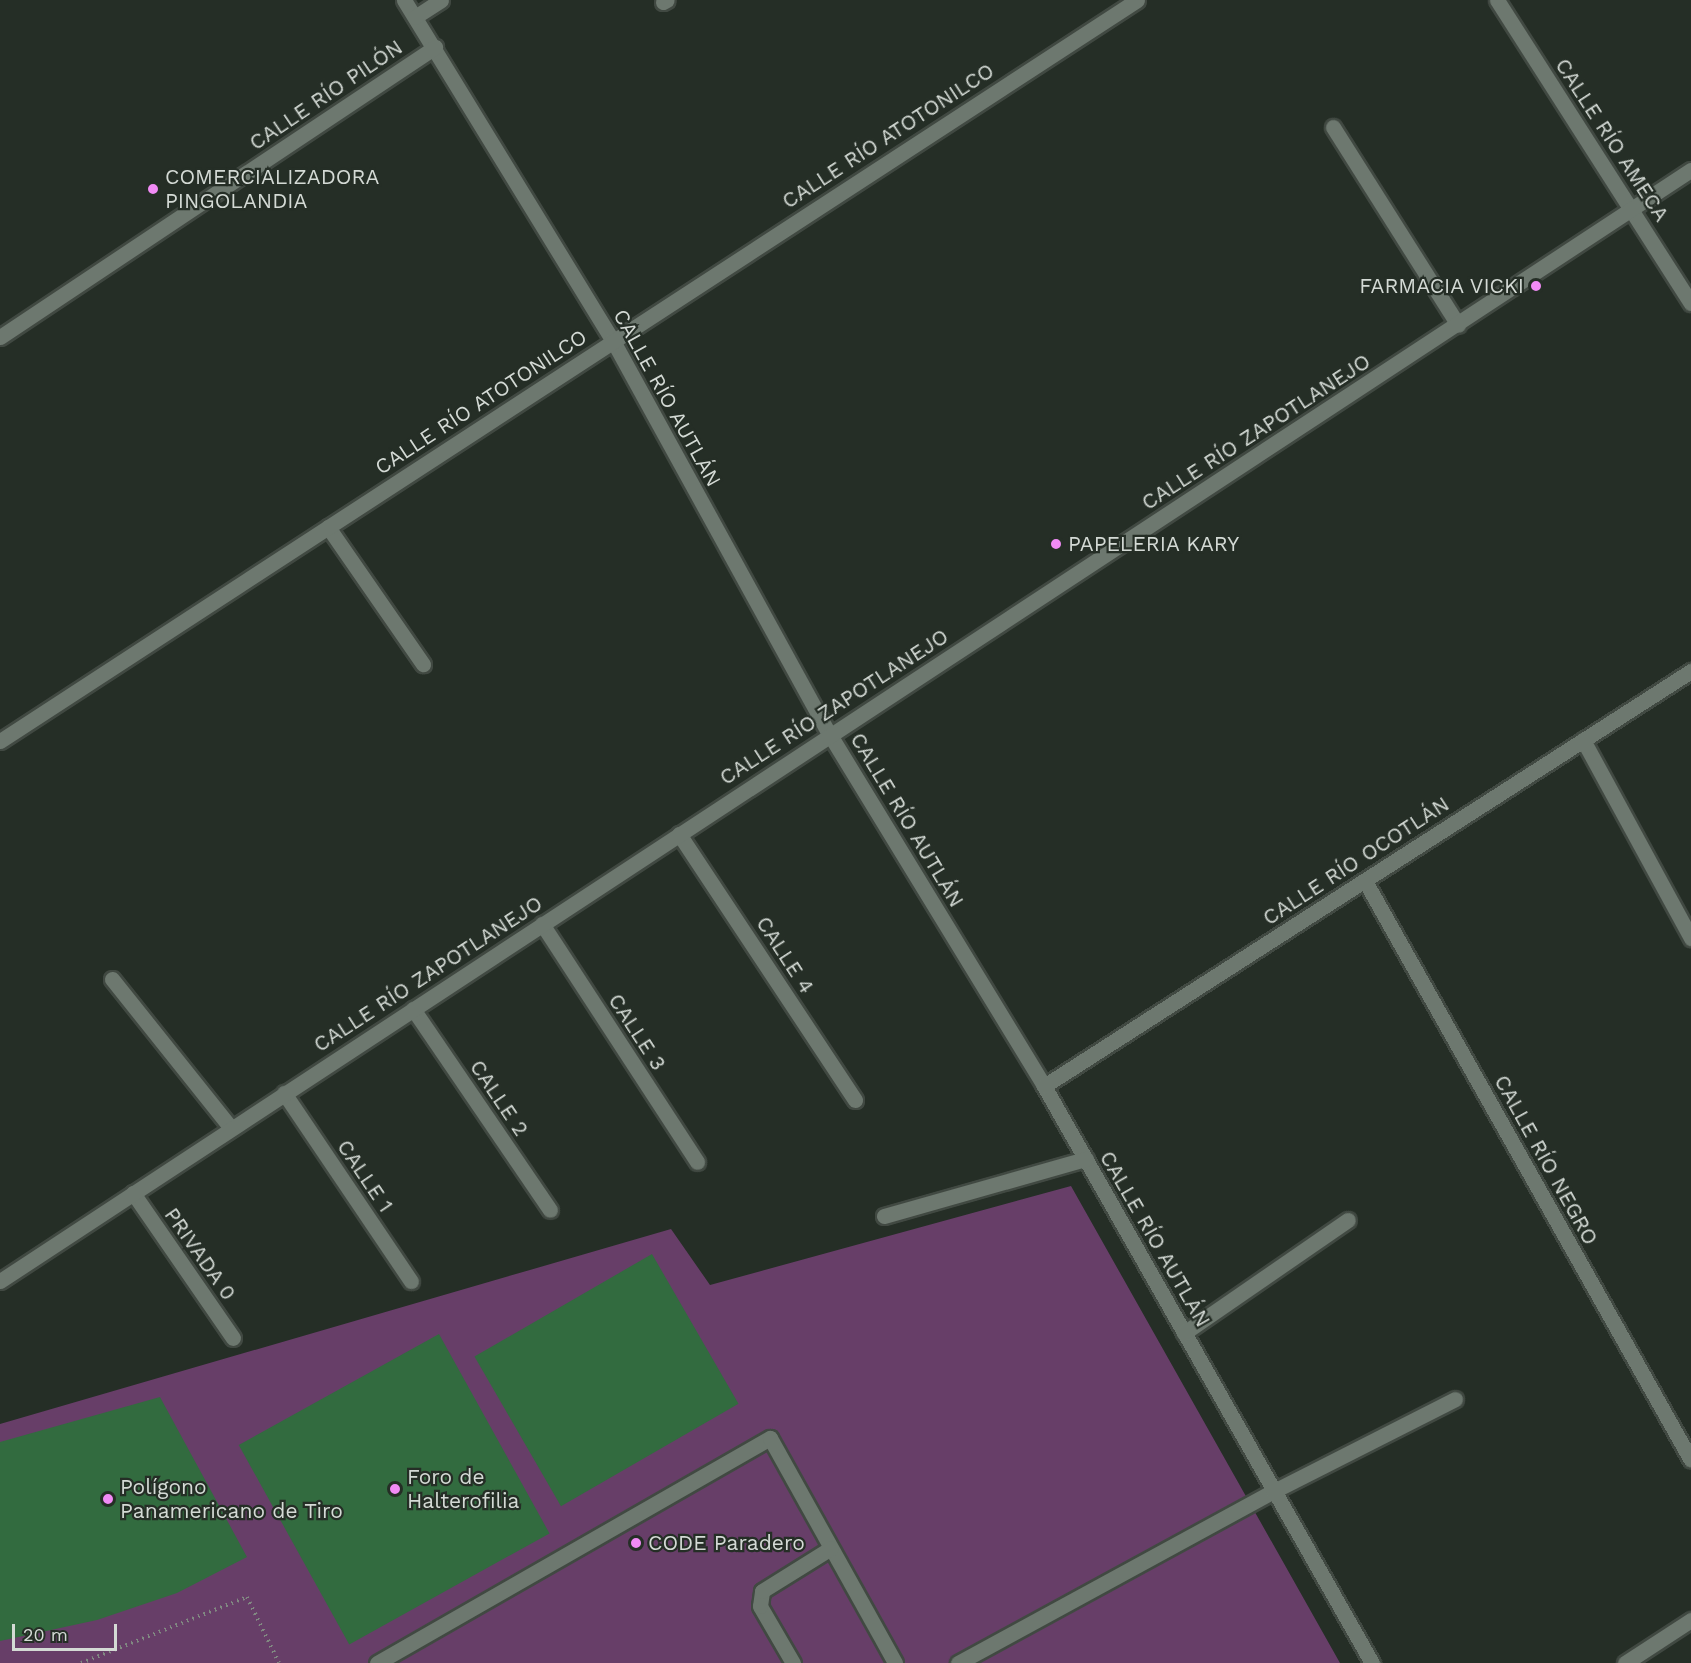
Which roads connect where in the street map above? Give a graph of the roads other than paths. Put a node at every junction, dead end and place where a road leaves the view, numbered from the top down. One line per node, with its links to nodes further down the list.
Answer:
1 (404, 0): 5 (street, CALLE RÍO AUTLÁN)
2 (441, 0): 5 (street, CALLE RÍO PILÓN)
3 (1137, 0): 13 (street, CALLE RÍO ATOTONILCO)
4 (1497, 0): 9 (street, CALLE RÍO AMECA)
5 (415, 17): 6 (street, CALLE RÍO AUTLÁN)
6 (435, 47): 12 (street, CALLE RÍO PILÓN); 13 (street, CALLE RÍO AUTLÁN)
7 (1333, 127): 11 (street)
8 (1691, 170): 9 (street, CALLE RÍO ZAPOTLANEJO)
9 (1631, 210): 10 (street, CALLE RÍO AMECA); 11 (street, CALLE RÍO ZAPOTLANEJO)
10 (1691, 303)
11 (1458, 324): 17 (street, CALLE RÍO ZAPOTLANEJO)
12 (0, 337)
13 (613, 341): 14 (street, CALLE RÍO ATOTONILCO); 17 (street, CALLE RÍO AUTLÁN)
14 (328, 527): 15 (street); 19 (street, CALLE RÍO ATOTONILCO)
15 (423, 664)
16 (1691, 671): 18 (street, CALLE RÍO OCOTLÁN)
17 (830, 735): 20 (street, CALLE RÍO ZAPOTLANEJO); 26 (street, CALLE RÍO AUTLÁN)
18 (1583, 740): 21 (street, CALLE RÍO OCOTLÁN); 23 (street)
19 (0, 741)
20 (679, 834): 22 (street, CALLE RÍO ZAPOTLANEJO); 28 (street, CALLE 4)
21 (1365, 881): 26 (street, CALLE RÍO OCOTLÁN); 41 (street, CALLE RÍO NEGRO)
22 (542, 924): 25 (street, CALLE RÍO ZAPOTLANEJO); 31 (street, CALLE 3)
23 (1691, 938)
24 (112, 979): 29 (street)
25 (413, 1009): 27 (street, CALLE RÍO ZAPOTLANEJO); 33 (street, CALLE 2)
26 (1044, 1086): 30 (street, CALLE RÍO AUTLÁN)
27 (284, 1093): 29 (street, CALLE RÍO ZAPOTLANEJO); 37 (street, CALLE 1)
28 (855, 1100)
29 (231, 1128): 32 (street, CALLE RÍO ZAPOTLANEJO)
30 (1086, 1159): 34 (street); 38 (street, CALLE RÍO AUTLÁN)
31 (697, 1162)
32 (133, 1193): 36 (street, CALLE RÍO ZAPOTLANEJO); 39 (street, PRIVADA 0)
33 (550, 1210)
34 (884, 1216)
35 (1348, 1220): 38 (street)
36 (0, 1281)
37 (411, 1281)
38 (1184, 1333): 42 (street, CALLE RÍO AUTLÁN)
39 (233, 1338)
40 (1455, 1399): 42 (street)
41 (1691, 1460)
42 (1274, 1491): 48 (street); 49 (street, CALLE RÍO AUTLÁN)
43 (831, 1548): 45 (street); 46 (street); 47 (street)
44 (1691, 1620): 50 (street)
45 (377, 1663)
46 (793, 1663)
47 (895, 1663)
48 (958, 1663)
49 (1372, 1663)
50 (1625, 1663)

